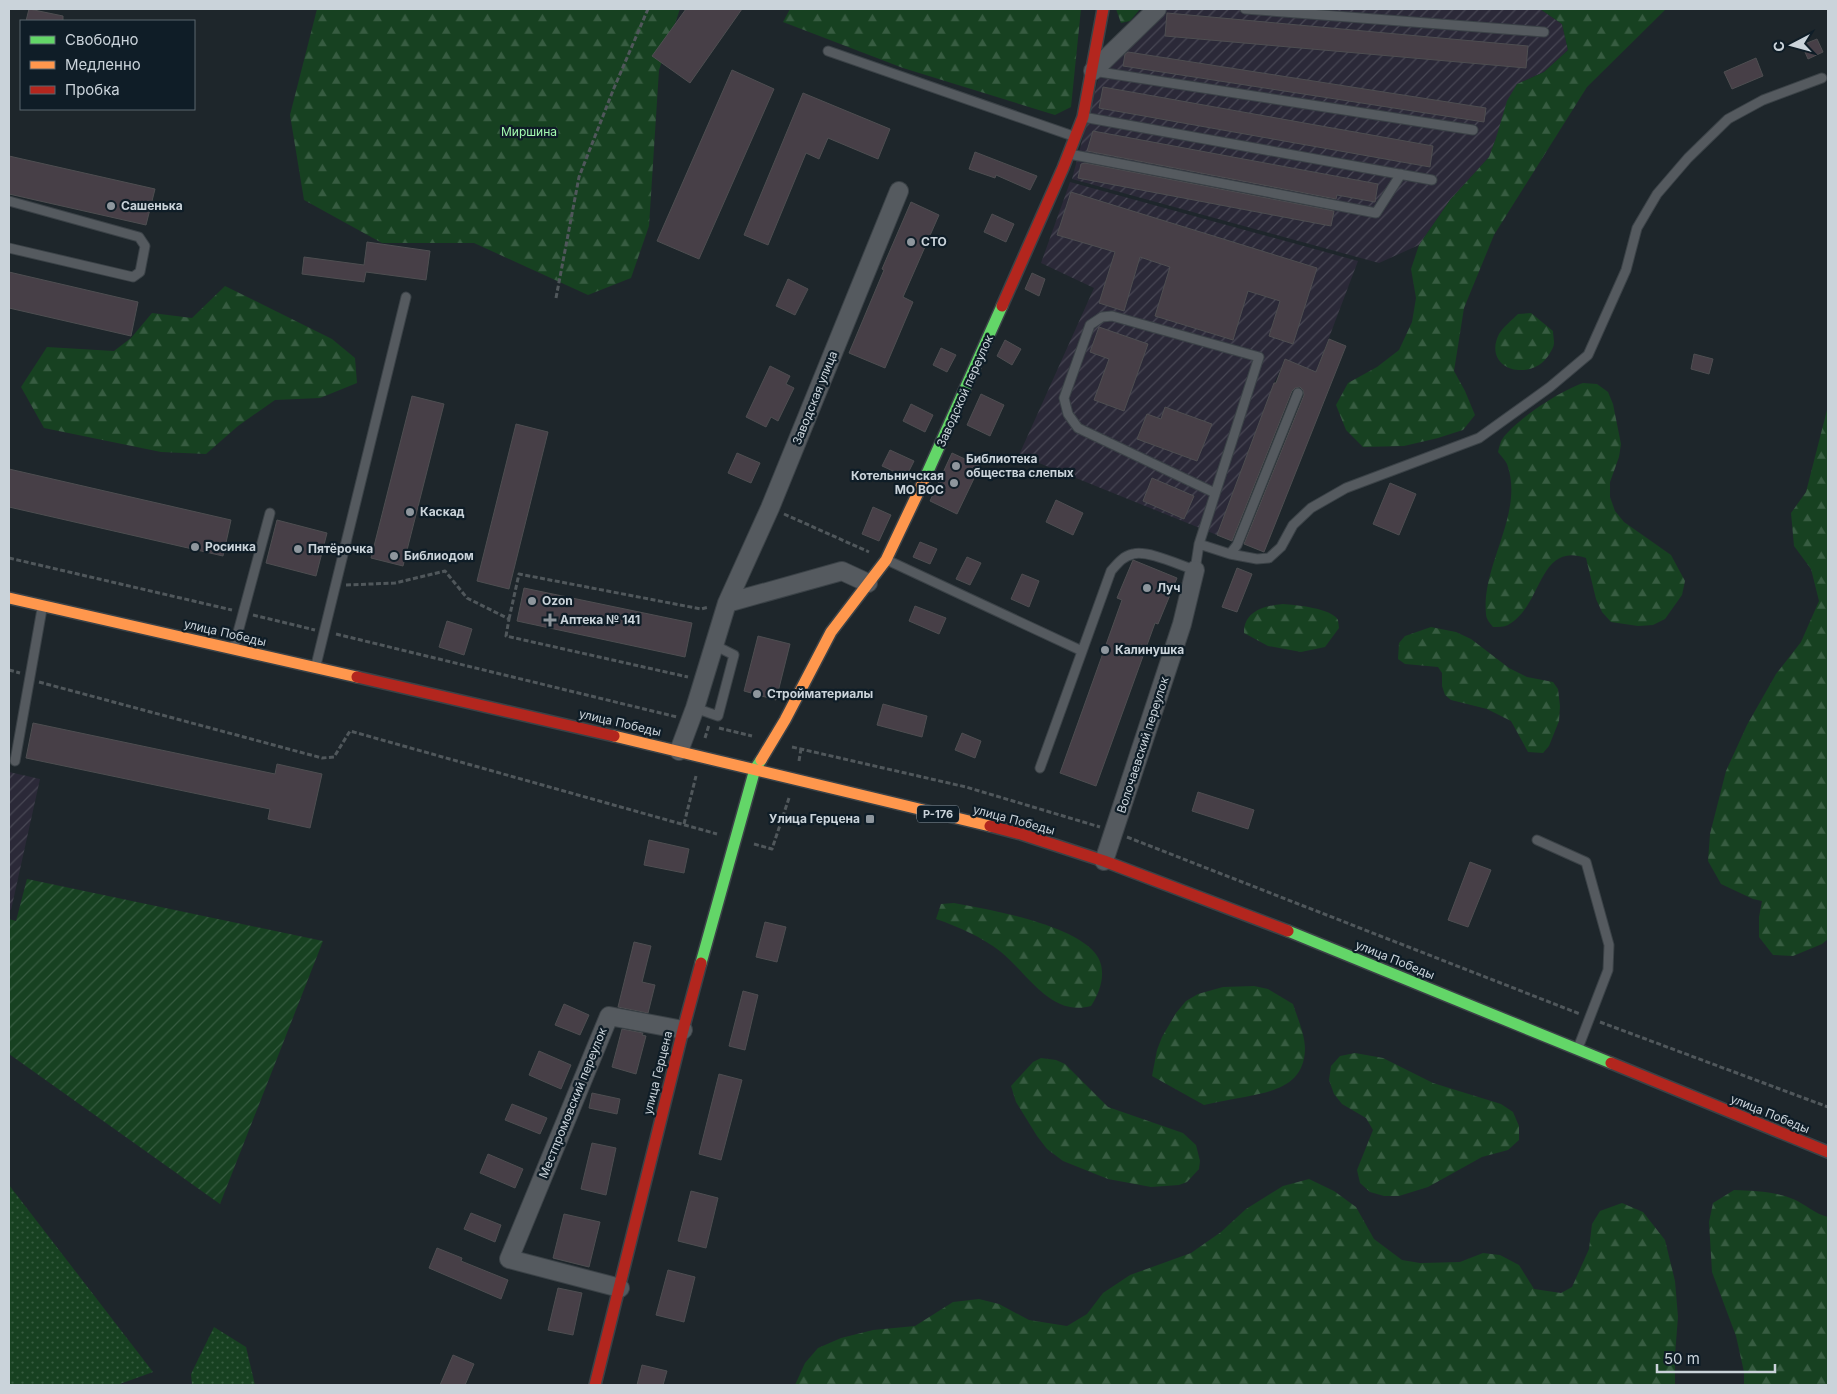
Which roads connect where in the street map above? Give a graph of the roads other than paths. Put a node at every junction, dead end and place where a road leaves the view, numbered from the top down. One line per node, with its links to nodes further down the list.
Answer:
1 (1103, 9): 6 (main road, Заводской переулок)
2 (1157, 9): 6 (street)
3 (1245, 9): 4 (lane)
4 (1544, 32)
5 (828, 51): 10 (lane)
6 (1092, 71): 8 (main road, Заводской переулок); 9 (lane)
7 (1822, 78): 22 (lane)
8 (1083, 117): 10 (main road, Заводской переулок); 12 (lane)
9 (1472, 130)
10 (1076, 136): 11 (main road, Заводской переулок)
11 (1069, 154): 12 (lane); 23 (main road, Заводской переулок)
12 (1401, 174): 13 (lane)
13 (1432, 180)
14 (898, 191): 27 (street, Заводская улица)
15 (9, 201): 16 (lane)
16 (9, 248)
17 (406, 297): 32 (lane)
18 (1298, 393): 22 (lane)
19 (1215, 493): 19 (lane); 21 (lane)
20 (270, 513): 30 (lane)
21 (1198, 544): 22 (lane); 24 (lane)
22 (1230, 554)
23 (886, 560): 25 (main road, Заводской переулок); 31 (lane)
24 (1195, 570): 31 (lane); 39 (street, Волочаевский переулок)
25 (868, 583): 27 (street); 37 (main road, Заводской переулок)
26 (9, 598): 28 (main road, улица Победы / Р-176)
27 (727, 603): 29 (street, Заводская улица)
28 (43, 605): 30 (main road, улица Победы / Р-176); 35 (lane)
29 (714, 645): 33 (street, Заводская улица); 33 (lane)
30 (234, 649): 32 (main road, улица Победы / Р-176)
31 (1082, 651): 36 (lane)
32 (315, 668): 34 (main road, улица Победы / Р-176)
33 (693, 714): 34 (street, Заводская улица)
34 (679, 751): 37 (main road, улица Победы / Р-176)
35 (15, 761)
36 (1040, 768)
37 (755, 770): 39 (main road, улица Победы / Р-176); 40 (main road, улица Герцена)
38 (1537, 840): 41 (lane)
39 (1104, 861): 41 (main road, улица Победы / Р-176)
40 (683, 1030): 43 (main road, улица Герцена); 43 (street, Местпромовский переулок)
41 (1577, 1050): 42 (main road, улица Победы / Р-176)
42 (1828, 1152)
43 (620, 1288): 44 (main road, улица Герцена)
44 (595, 1385)

